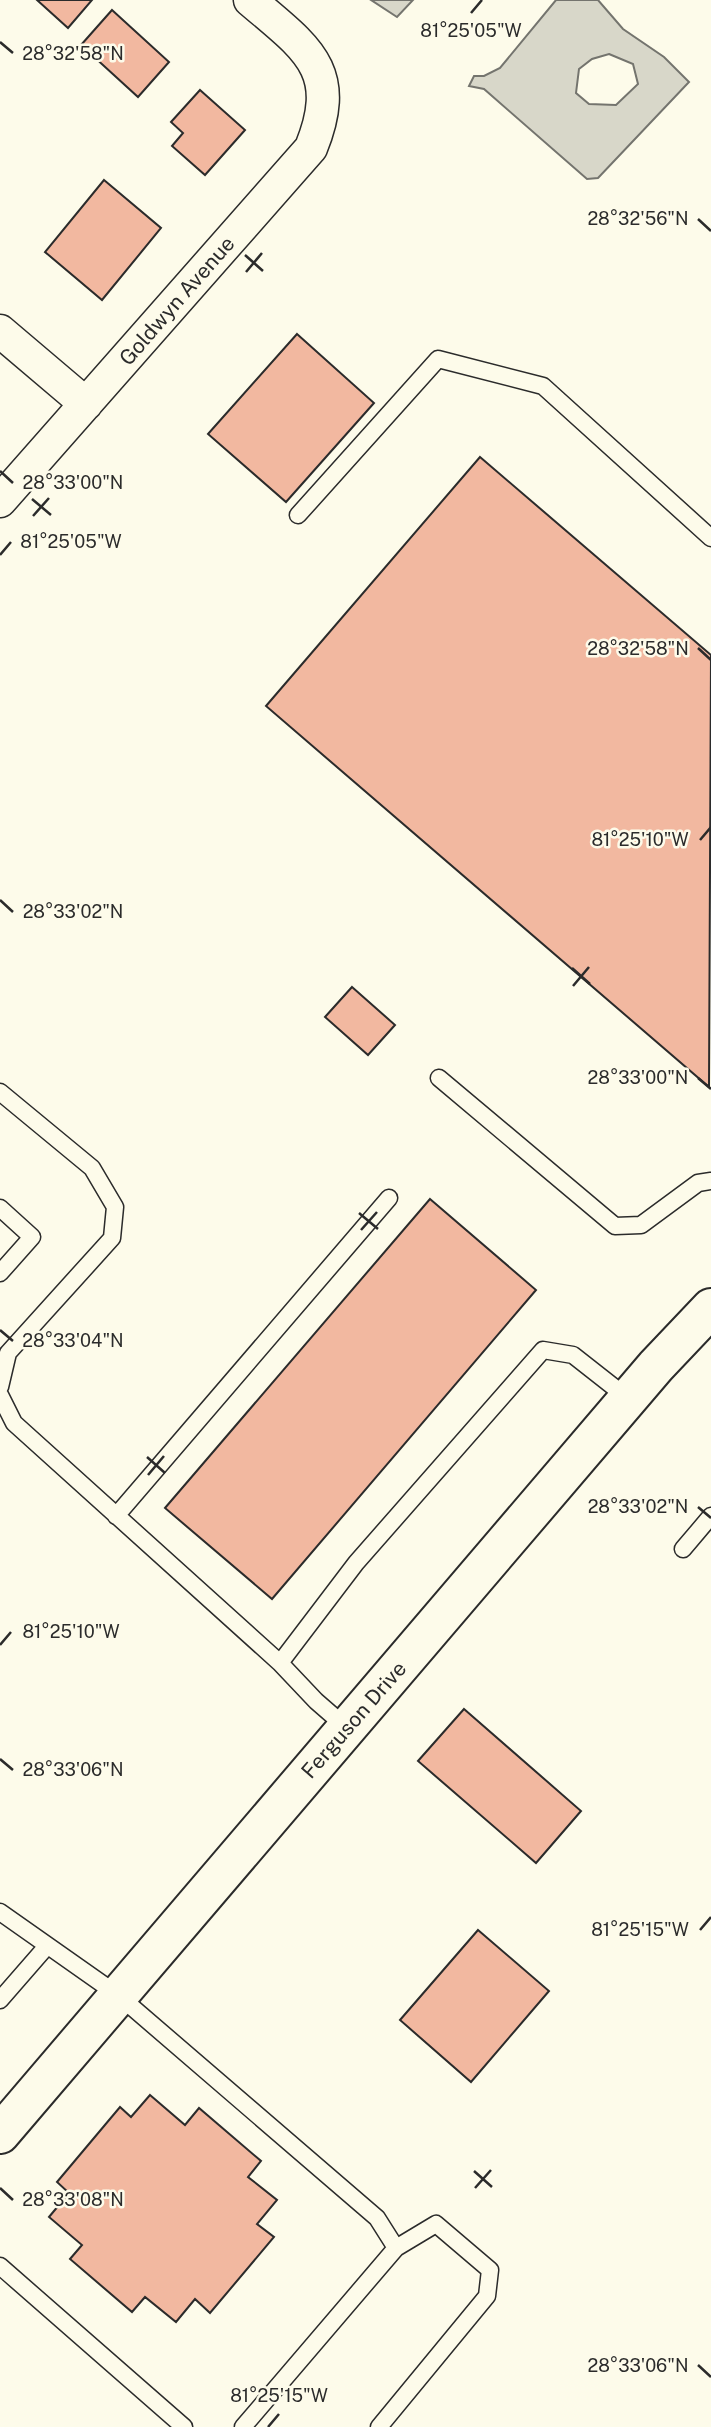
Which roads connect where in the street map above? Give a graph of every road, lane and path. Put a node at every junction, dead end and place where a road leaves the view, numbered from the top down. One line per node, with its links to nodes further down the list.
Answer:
1 (250, 0): 3 (street, Goldwyn Avenue)
2 (0, 331): 3 (street)
3 (86, 404): 4 (street, Goldwyn Avenue)
4 (0, 501)
5 (298, 515): 6 (lane)
6 (711, 538)
7 (439, 1078): 9 (lane)
8 (0, 1093): 14 (lane)
9 (711, 1181)
10 (388, 1198): 18 (lane)
11 (0, 1208): 12 (lane)
12 (0, 1273)
13 (711, 1308): 17 (street, Ferguson Drive)
14 (4, 1349): 15 (lane)
15 (0, 1387)
16 (0, 1395): 18 (lane)
17 (629, 1398): 21 (lane); 22 (street, Ferguson Drive)
18 (116, 1516): 21 (lane)
19 (711, 1516): 20 (lane)
20 (683, 1549)
21 (280, 1663): 22 (lane)
22 (347, 1728): 25 (street, Ferguson Drive)
23 (0, 1912): 24 (lane)
24 (47, 1946): 25 (lane); 26 (lane)
25 (118, 1995): 27 (street, Ferguson Drive); 28 (lane)
26 (0, 2000)
27 (0, 2134)
28 (396, 2248): 31 (lane); 32 (lane)
29 (0, 2266): 30 (lane)
30 (184, 2427)
31 (243, 2427)
32 (379, 2427)

